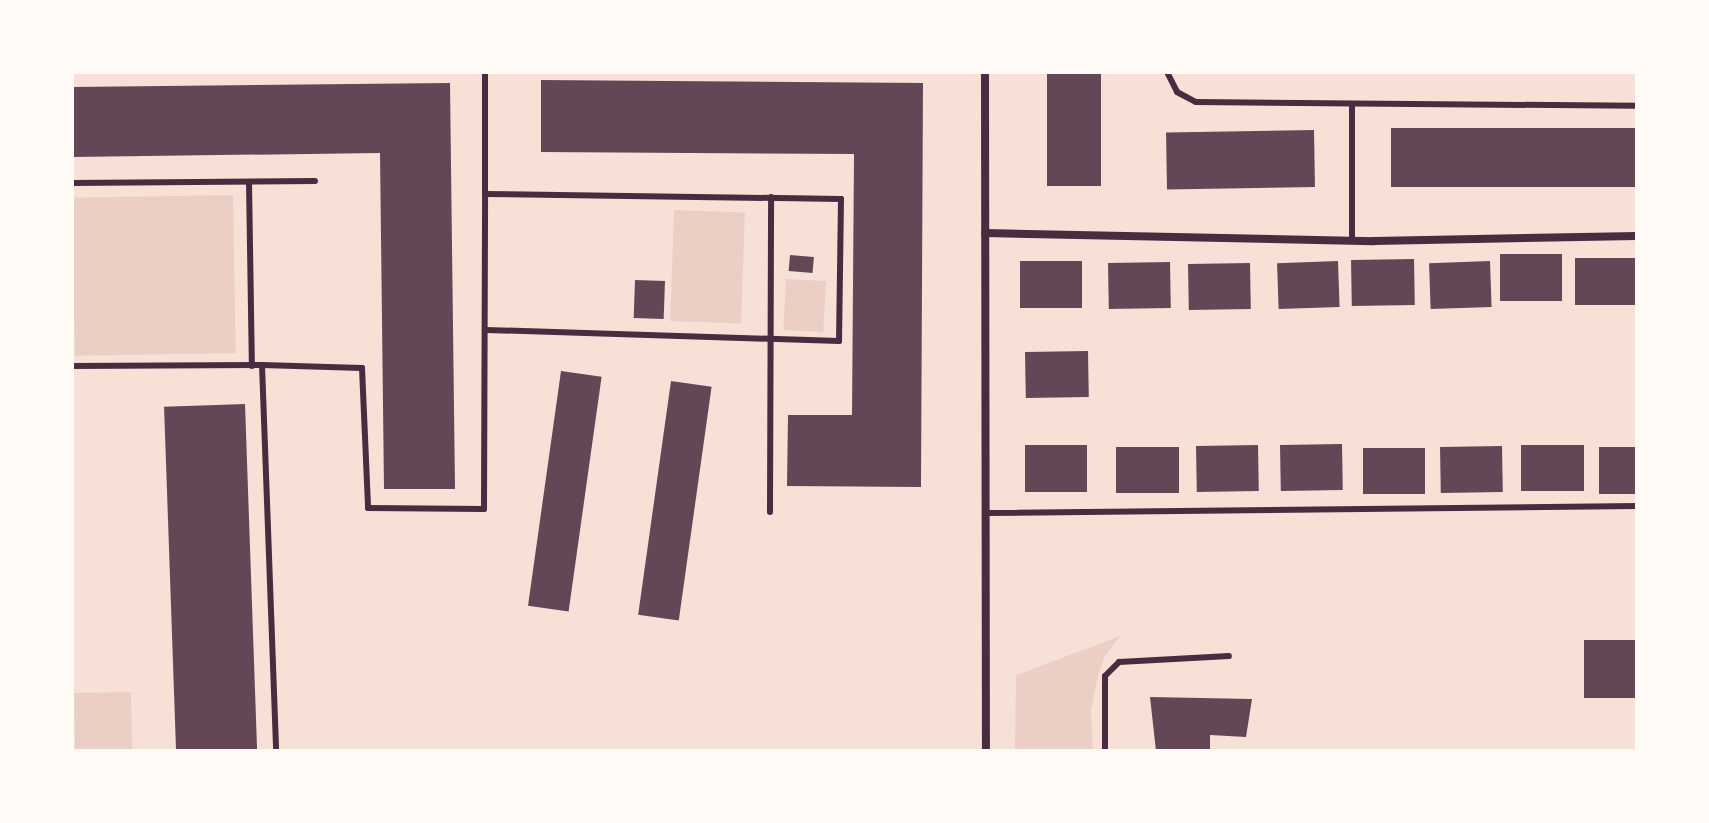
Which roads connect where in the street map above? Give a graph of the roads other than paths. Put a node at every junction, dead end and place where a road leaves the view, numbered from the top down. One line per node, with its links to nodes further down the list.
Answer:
1 (485, 72): 9 (lane)
2 (985, 72): 11 (street)
3 (1167, 72): 4 (lane)
4 (1352, 105): 5 (lane); 13 (lane)
5 (1637, 106)
6 (315, 181): 7 (lane)
7 (249, 182): 8 (lane); 18 (lane)
8 (72, 183)
9 (485, 194): 10 (lane); 14 (lane)
10 (771, 197): 15 (lane); 15 (lane)
11 (985, 233): 13 (street); 21 (street)
12 (1637, 236): 13 (street)
13 (1352, 239)
14 (486, 330): 15 (lane); 16 (lane)
15 (769, 339): 20 (lane)
16 (262, 365): 18 (lane); 23 (lane)
17 (72, 366): 18 (lane)
18 (252, 366)
19 (1637, 506): 21 (lane)
20 (770, 512)
21 (986, 513): 24 (street)
22 (1229, 656): 25 (lane)
23 (276, 751)
24 (986, 751)
25 (1105, 751)

